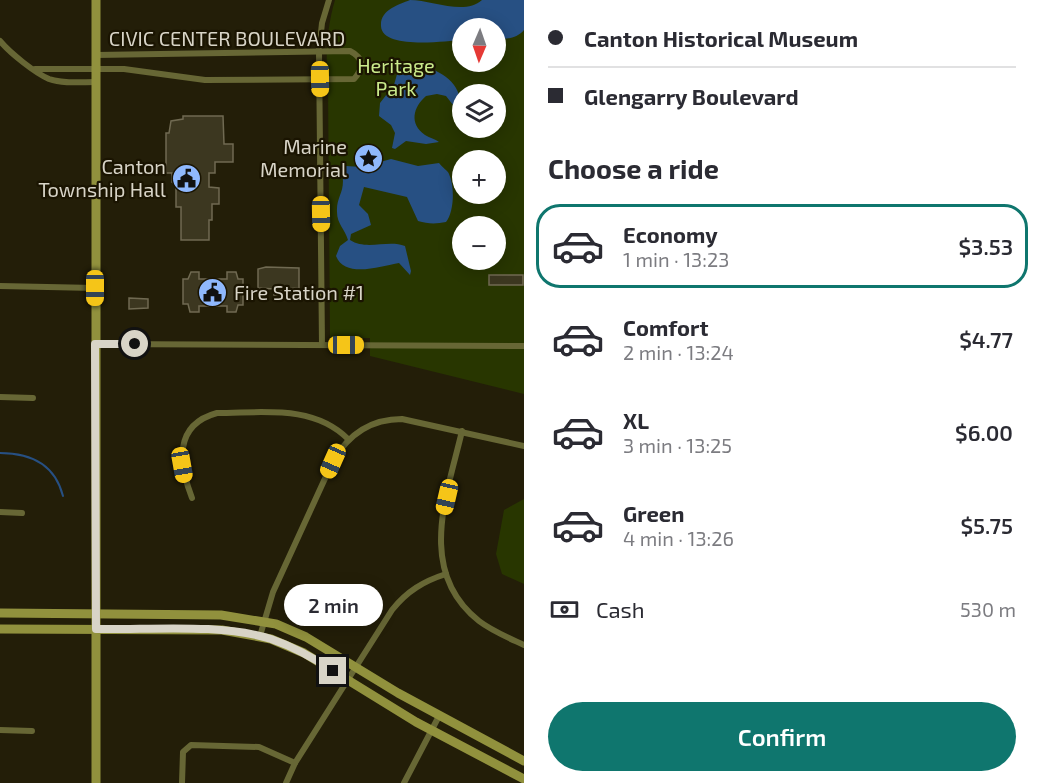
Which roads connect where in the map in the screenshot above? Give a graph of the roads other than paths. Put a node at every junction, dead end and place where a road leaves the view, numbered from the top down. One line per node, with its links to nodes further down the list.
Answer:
1 (96, 0): 5 (street)
2 (329, 0): 4 (street)
3 (0, 41): 6 (street)
4 (320, 51): 5 (street, CIVIC CENTER BOULEVARD); 8 (street); 8 (street, CIVIC CENTER BOULEVARD)
5 (96, 56): 7 (street)
6 (34, 69): 7 (street, CIVIC CENTER BOULEVARD); 9 (street)
7 (96, 69): 8 (street, CIVIC CENTER BOULEVARD); 9 (street)
8 (320, 79): 13 (street)
9 (96, 82): 11 (street)
10 (0, 286): 11 (street)
11 (95, 288): 12 (street)
12 (95, 344): 13 (street); 26 (street)
13 (322, 345): 14 (street)
14 (524, 346)
15 (0, 397): 16 (street)
16 (33, 398)
17 (462, 431): 18 (street); 19 (street); 23 (street)
18 (348, 439): 20 (street); 28 (street)
19 (524, 446)
20 (192, 498)
21 (0, 512): 22 (street)
22 (22, 513)
23 (446, 574): 34 (street); 35 (street)
24 (0, 614): 25 (street)
25 (21, 614): 26 (street); 30 (street)
26 (96, 614): 27 (street); 31 (street)
27 (204, 615): 28 (street); 32 (street)
28 (263, 621): 33 (street); 35 (street)
29 (0, 629): 30 (street)
30 (21, 629): 31 (street)
31 (96, 629): 32 (street); 44 (street)
32 (204, 630): 33 (street)
33 (260, 636): 36 (street)
34 (524, 645)
35 (356, 667): 36 (street); 37 (street)
36 (347, 680): 39 (street); 42 (street)
37 (439, 716): 39 (street); 41 (street)
38 (0, 730): 40 (street)
39 (431, 730): 43 (street); 47 (street)
40 (32, 731)
41 (524, 761)
42 (295, 763): 45 (street); 46 (street)
43 (524, 781)
44 (96, 783)
45 (182, 783)
46 (286, 783)
47 (404, 783)

